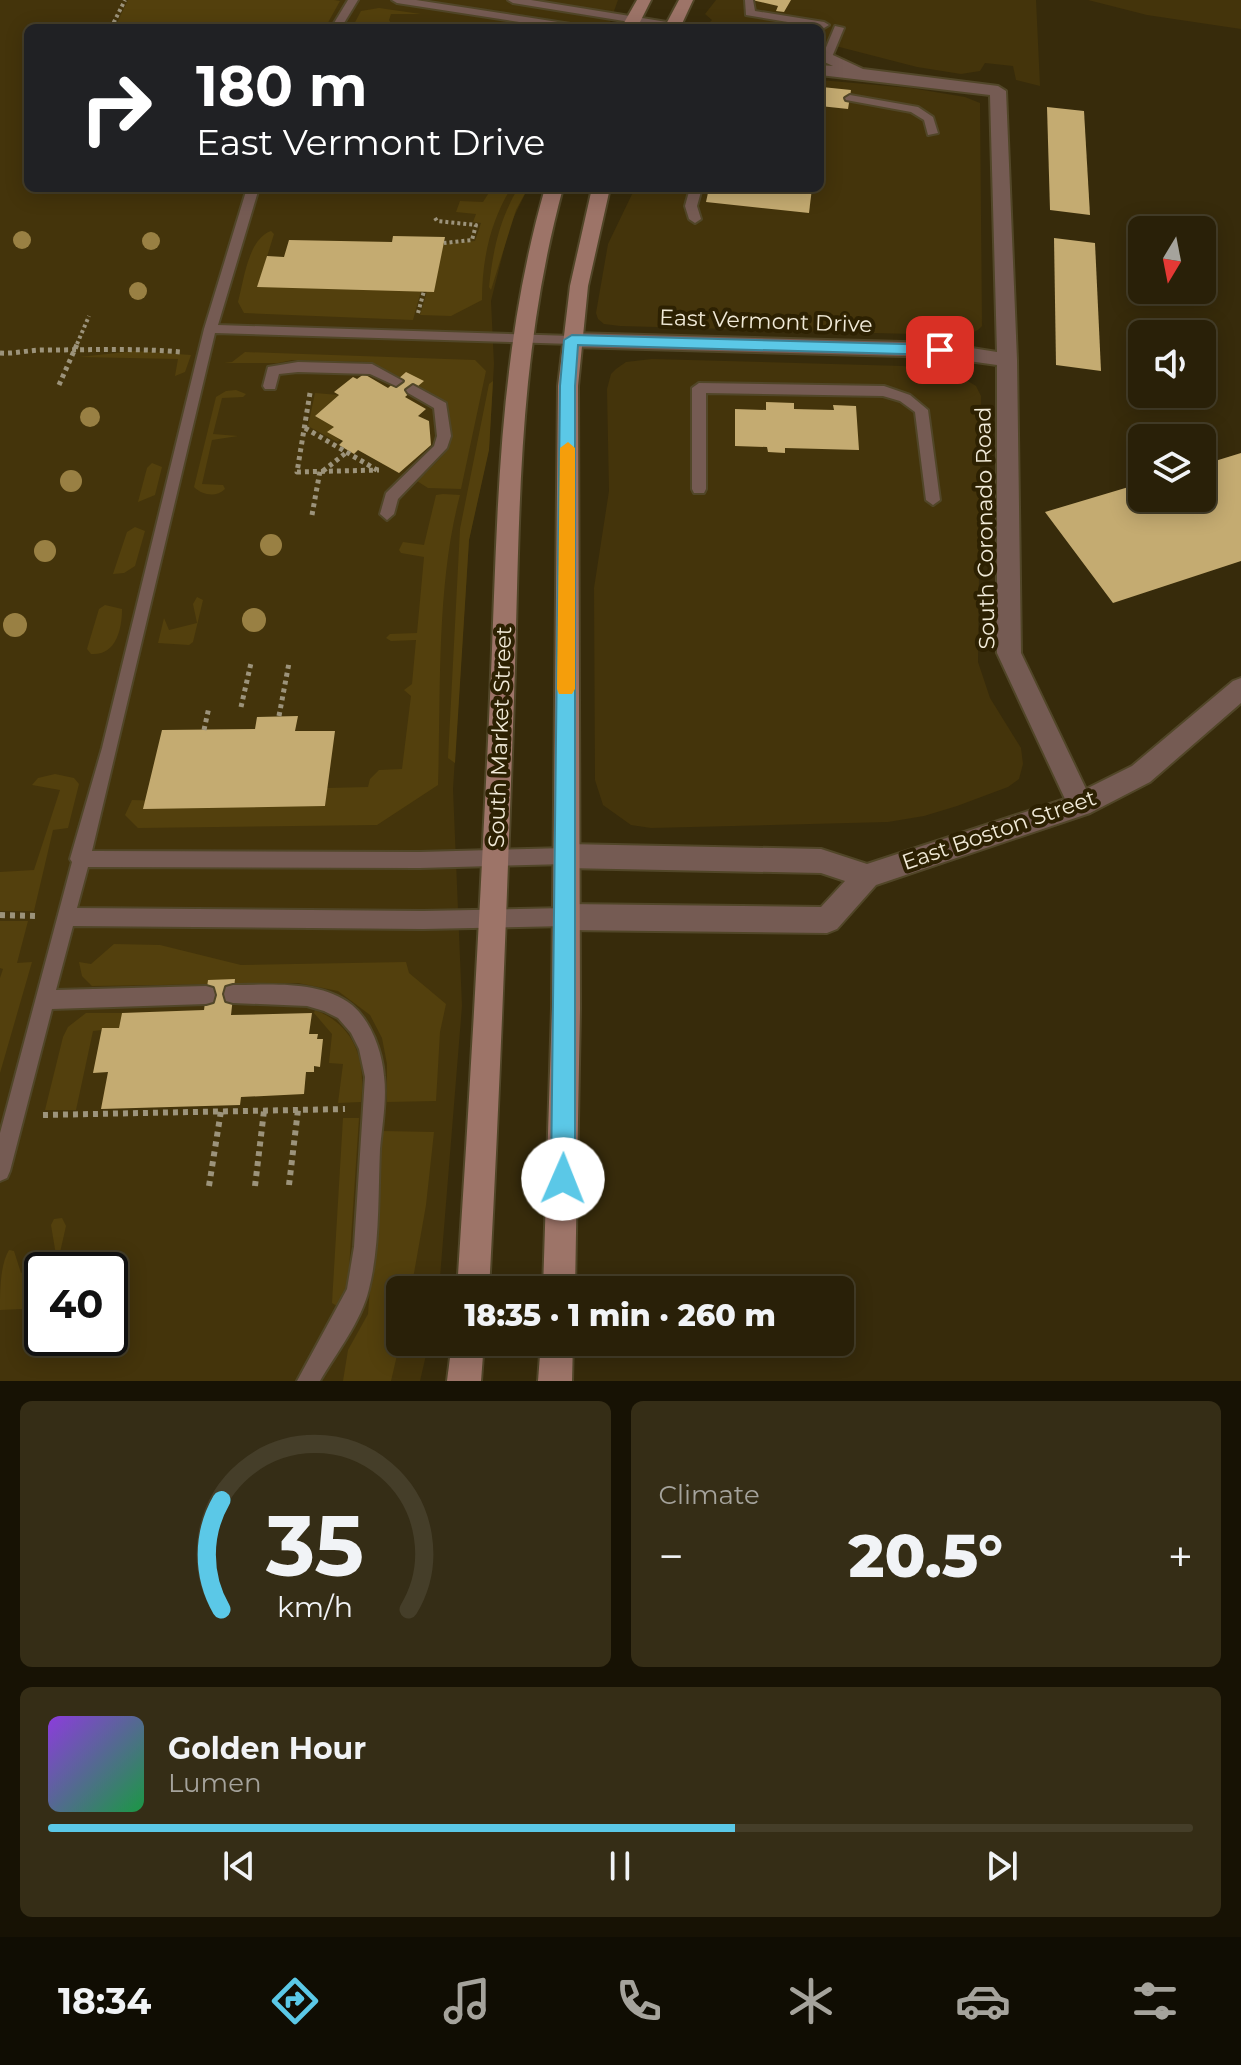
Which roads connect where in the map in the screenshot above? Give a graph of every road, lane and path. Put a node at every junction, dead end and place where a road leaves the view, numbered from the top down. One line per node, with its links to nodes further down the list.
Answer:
1 (125, 0): 10 (path)
2 (353, 0): 11 (lane)
3 (397, 0): 12 (lane)
4 (513, 0): 13 (lane)
5 (644, 0): 13 (street)
6 (686, 0): 14 (street)
7 (749, 2): 9 (lane)
8 (767, 4): 9 (lane)
9 (766, 17): 15 (lane)
10 (113, 24)
11 (338, 24)
12 (551, 24)
13 (631, 24)
14 (676, 24)
15 (817, 24)
16 (839, 28): 17 (lane)
17 (824, 56)
18 (824, 61): 37 (street, South Coronado Road)
19 (850, 98): 20 (lane)
20 (932, 133)
21 (252, 192): 31 (lane)
22 (553, 192): 32 (street, South Market Street)
23 (600, 192): 33 (street)
24 (695, 192): 26 (lane)
25 (435, 218): 27 (path)
26 (695, 219)
27 (444, 243)
28 (424, 291): 30 (path)
29 (89, 316): 34 (path)
30 (416, 318)
31 (210, 329): 32 (lane); 62 (lane)
32 (522, 339): 33 (lane); 61 (street, South Market Street)
33 (572, 340): 37 (street, East Vermont Drive); 60 (street)
34 (74, 351): 35 (path); 36 (path); 39 (path)
35 (186, 352)
36 (0, 353)
37 (1007, 360): 59 (street, South Coronado Road)
38 (396, 381): 40 (lane)
39 (59, 385)
40 (270, 386)
41 (413, 390): 50 (lane)
42 (310, 393): 43 (path)
43 (305, 428): 44 (path); 46 (path)
44 (347, 452): 45 (path); 46 (path)
45 (379, 470): 46 (path); 47 (path)
46 (321, 471): 51 (path)
47 (387, 475)
48 (699, 489): 49 (lane)
49 (933, 500)
50 (387, 514)
51 (312, 515)
52 (251, 663): 56 (path)
53 (289, 663): 57 (path)
54 (1241, 688): 59 (street, East Boston Street)
55 (209, 707): 58 (path)
56 (241, 707)
57 (279, 716)
58 (204, 730)
59 (1081, 805): 63 (street, East Boston Street)
60 (566, 856): 61 (lane); 63 (street); 68 (street)
61 (496, 857): 62 (lane); 67 (street, South Market Street)
62 (79, 859): 66 (lane)
63 (867, 876): 68 (street, East Boston Street)
64 (0, 915): 65 (path)
65 (39, 916)
66 (65, 917): 67 (lane); 71 (lane)
67 (494, 917): 68 (lane); 81 (street, South Market Street)
68 (566, 917): 82 (street)
69 (233, 994): 85 (lane)
70 (206, 995): 71 (lane)
71 (44, 1000): 76 (lane)
72 (358, 1108): 73 (path)
73 (298, 1110): 75 (path); 78 (path)
74 (221, 1111): 75 (path); 76 (path); 79 (path)
75 (264, 1111): 80 (path)
76 (14, 1116): 77 (lane)
77 (0, 1171)
78 (289, 1185)
79 (209, 1186)
80 (255, 1186)
81 (474, 1276)
82 (559, 1276)
83 (467, 1356): 86 (street)
84 (556, 1356): 87 (street)
85 (308, 1381)
86 (464, 1381)
87 (555, 1381)

